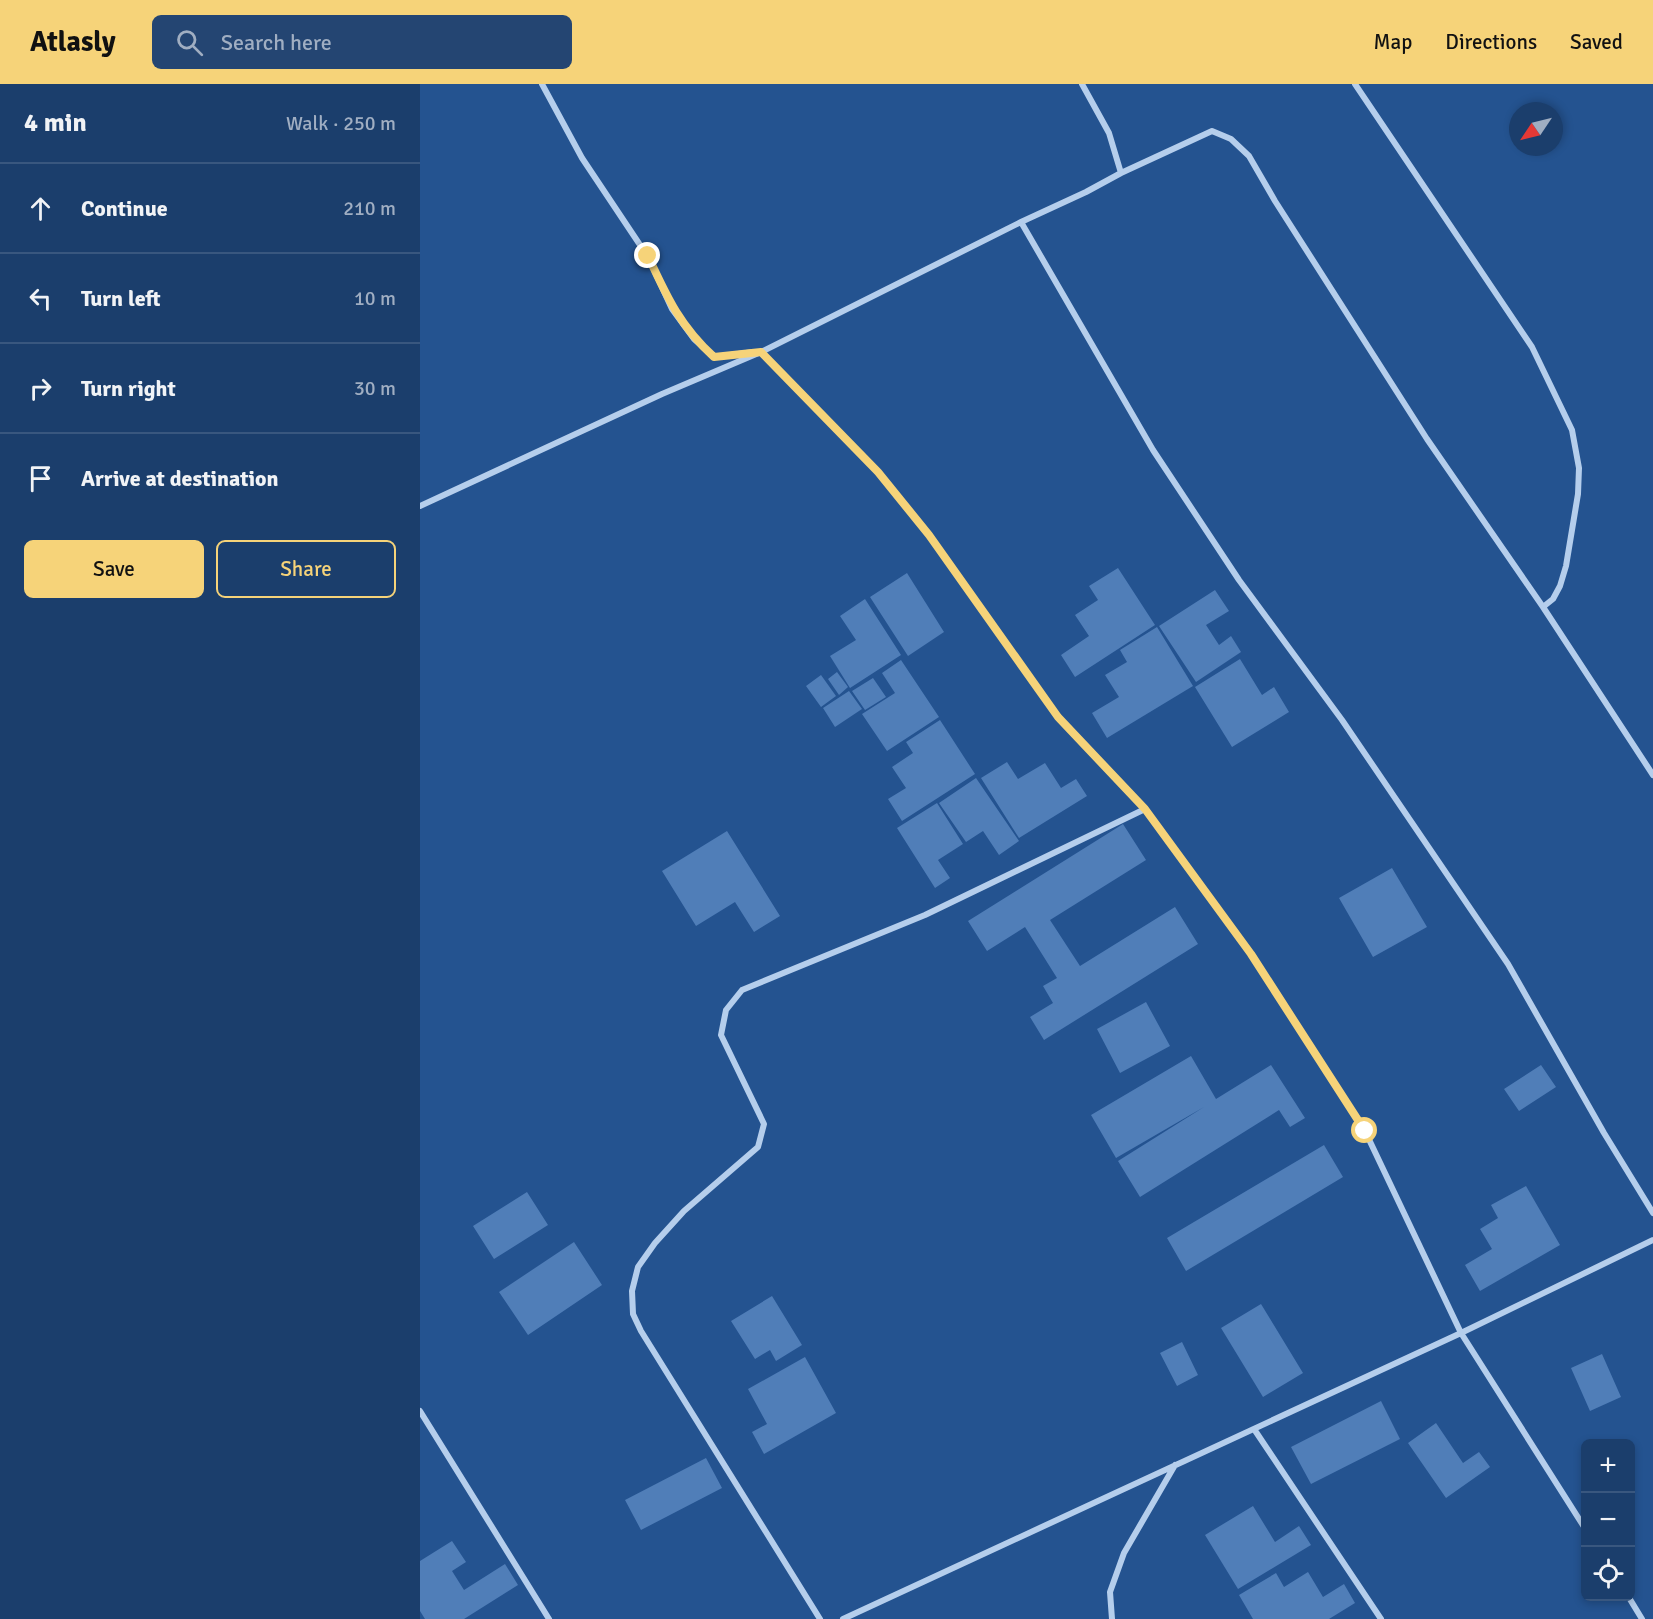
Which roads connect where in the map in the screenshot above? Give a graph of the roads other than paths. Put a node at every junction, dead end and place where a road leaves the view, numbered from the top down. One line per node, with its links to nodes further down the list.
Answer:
1 (542, 84): 6 (street)
2 (1082, 84): 4 (street)
3 (1355, 84): 8 (street)
4 (1121, 173): 5 (street); 8 (street)
5 (1021, 222): 6 (street); 11 (street)
6 (761, 352): 7 (street); 10 (street)
7 (420, 506)
8 (1543, 607): 9 (street)
9 (1653, 775)
10 (1145, 809): 13 (street); 20 (street)
11 (1653, 1213)
12 (1653, 1240): 13 (street)
13 (1461, 1333): 15 (street); 17 (street)
14 (420, 1411): 19 (street)
15 (1254, 1429): 16 (street); 23 (street)
16 (1175, 1465): 21 (street); 22 (street)
17 (1581, 1522)
18 (1631, 1601): 24 (street)
19 (549, 1619)
20 (820, 1619)
21 (843, 1619)
22 (1112, 1619)
23 (1381, 1619)
24 (1642, 1619)

